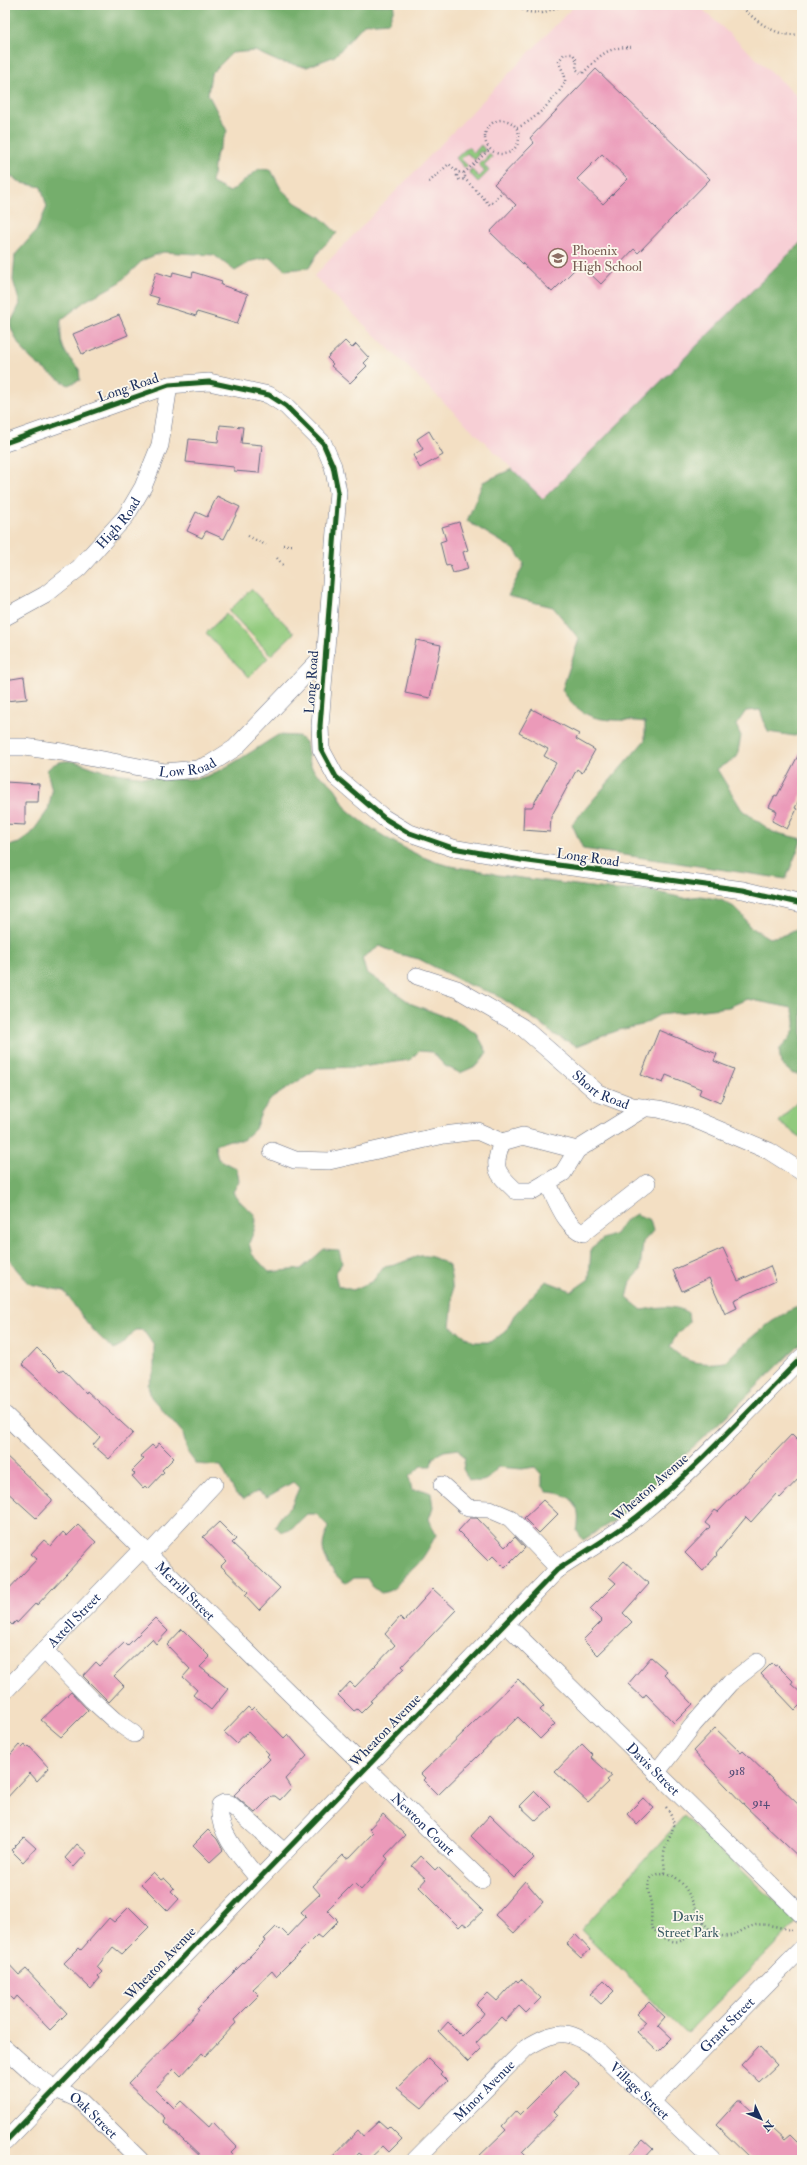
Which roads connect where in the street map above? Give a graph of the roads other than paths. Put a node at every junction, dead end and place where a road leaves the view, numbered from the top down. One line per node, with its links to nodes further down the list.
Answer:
1 (169, 385): 2 (street, Long Road); 3 (street, High Road); 4 (street, Long Road)
2 (5, 443)
3 (5, 617)
4 (326, 652): 5 (street, Low Road); 6 (street, Long Road)
5 (5, 747)
6 (802, 904)
7 (417, 976): 8 (street, Short Road)
8 (646, 1107): 10 (street); 12 (street, Short Road)
9 (502, 1142): 10 (street); 11 (street); 13 (street)
10 (576, 1150): 13 (street)
11 (272, 1151)
12 (802, 1172)
13 (547, 1182): 14 (street)
14 (647, 1183)
15 (802, 1357): 20 (street, Wheaton Avenue)
16 (5, 1415): 19 (street, Merrill Street)
17 (214, 1484): 19 (street, Axtell Street)
18 (442, 1485): 20 (street)
19 (146, 1551): 22 (street, Axtell Street); 26 (street, Merrill Street)
20 (560, 1569): 21 (street, Wheaton Avenue)
21 (505, 1623): 26 (street, Wheaton Avenue); 27 (street, Davis Street)
22 (44, 1650): 24 (street, Axtell Street); 25 (street)
23 (757, 1662): 27 (street)
24 (5, 1691)
25 (134, 1734)
26 (365, 1768): 28 (street, Wheaton Avenue); 30 (street, Newton Court)
27 (656, 1773): 31 (street, Davis Street)
28 (284, 1852): 29 (street, Wheaton Avenue); 29 (street)
29 (258, 1878): 35 (street, Wheaton Avenue)
30 (481, 1880)
31 (802, 1915)
32 (802, 1948): 36 (street, Grant Street)
33 (560, 2034): 36 (street, Village Street); 39 (street, Minor Avenue)
34 (5, 2048): 35 (street, Oak Street)
35 (56, 2089): 37 (street, Wheaton Avenue); 38 (street, Oak Street)
36 (652, 2101): 40 (street, Village Street)
37 (5, 2142)
38 (140, 2160)
39 (415, 2160)
40 (713, 2160)

